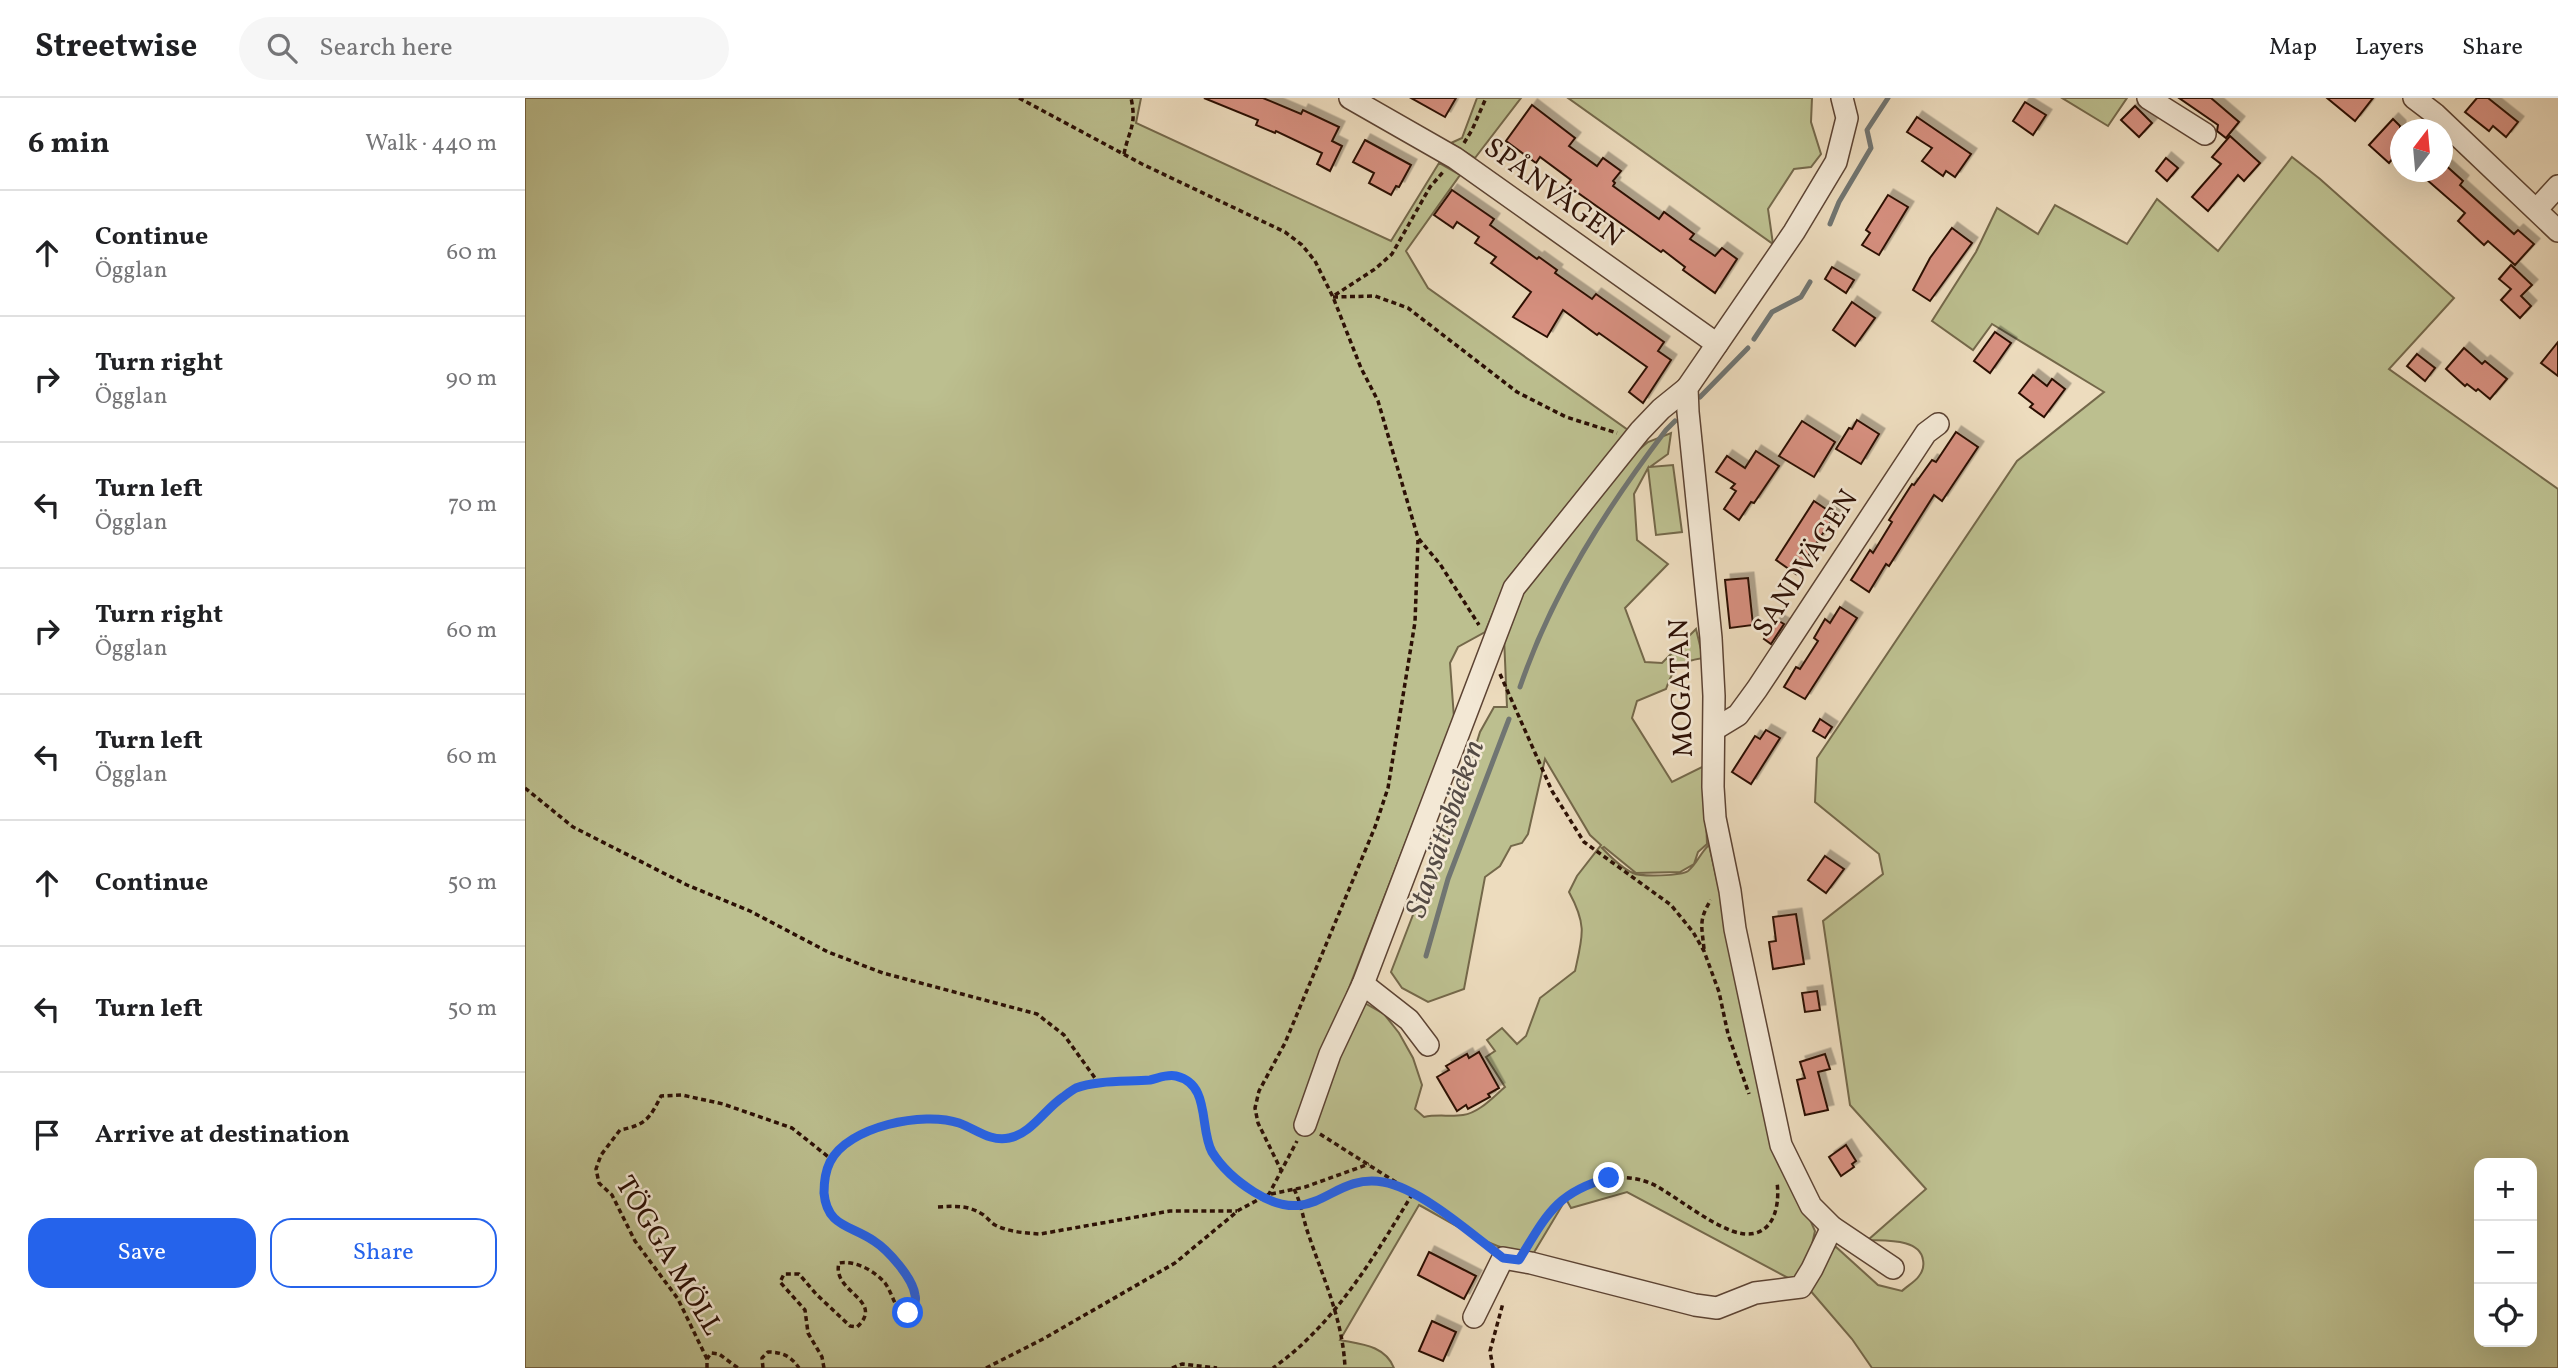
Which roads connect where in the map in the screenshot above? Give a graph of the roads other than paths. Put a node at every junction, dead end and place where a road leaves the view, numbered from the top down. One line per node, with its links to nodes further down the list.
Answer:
1 (1350, 98): 10 (street, SPÅNVÄGEN)
2 (1842, 98): 10 (street)
3 (2148, 98): 6 (street)
4 (2414, 98): 5 (street)
5 (2441, 106): 8 (street)
6 (2205, 134)
7 (2558, 186): 8 (street)
8 (2537, 209): 9 (street)
9 (2558, 231)
10 (1717, 344): 11 (street)
11 (1687, 388): 13 (street, MOGATAN); 14 (street)
12 (1938, 424): 13 (street, SANDVÄGEN)
13 (1715, 729): 17 (street, MOGATAN)
14 (1363, 984): 15 (street); 16 (street)
15 (1428, 1045)
16 (1305, 1125)
17 (1832, 1227): 18 (street, MOGATAN); 19 (street)
18 (1893, 1268)
19 (1474, 1317)

